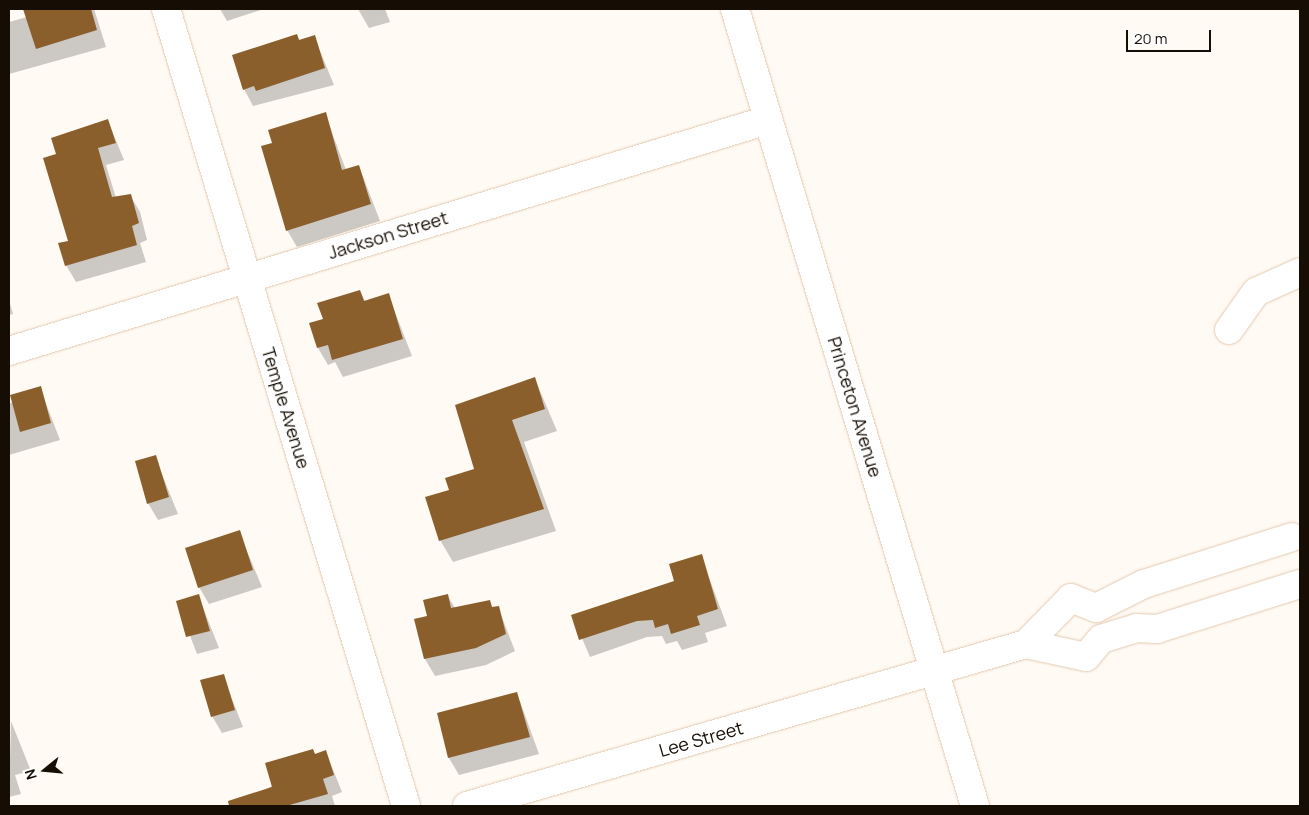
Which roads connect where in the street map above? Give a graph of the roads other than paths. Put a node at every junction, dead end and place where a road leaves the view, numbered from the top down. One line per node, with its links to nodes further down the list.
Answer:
1 (166, 9): 5 (street, Temple Avenue)
2 (735, 9): 3 (street, Princeton Avenue)
3 (768, 120): 5 (street, Jackson Street); 13 (street, Princeton Avenue)
4 (1300, 272): 6 (street)
5 (247, 278): 7 (street, Jackson Street); 14 (street, Temple Avenue)
6 (1229, 330)
7 (9, 350)
8 (1292, 537): 9 (street)
9 (1144, 584): 11 (street); 12 (street)
10 (1300, 584): 11 (street)
11 (1157, 628): 12 (street)
12 (1026, 644): 13 (street, Lee Street)
13 (935, 672): 15 (street, Lee Street); 16 (street, Princeton Avenue)
14 (406, 806)
15 (467, 806)
16 (975, 806)

